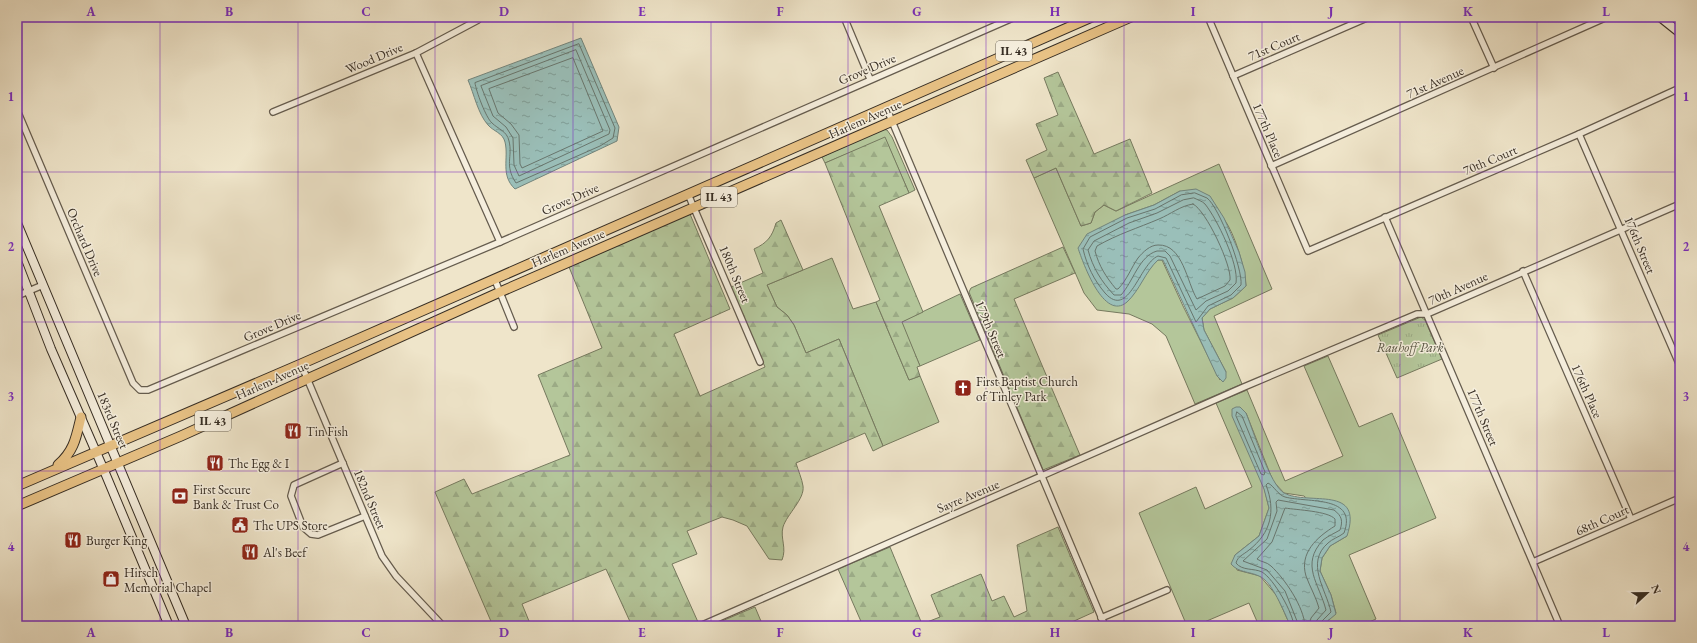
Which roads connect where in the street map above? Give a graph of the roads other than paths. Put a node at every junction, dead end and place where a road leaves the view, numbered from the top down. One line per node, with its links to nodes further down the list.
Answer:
1 (478, 17): 14 (street, Wood Drive)
2 (844, 17): 17 (street)
3 (1015, 17): 17 (street, Grove Drive)
4 (1092, 17): 11 (main road, Harlem Avenue / IL 43)
5 (1131, 17): 13 (main road, Harlem Avenue / IL 43)
6 (1208, 17): 16 (street, 177th Place)
7 (1369, 17): 16 (street, 71st Court)
8 (1471, 17): 15 (street)
9 (1607, 17): 15 (street, 71st Avenue)
10 (1660, 17): 12 (street)
11 (1076, 24): 13 (main road); 19 (main road, Harlem Avenue / IL 43)
12 (1680, 33)
13 (1082, 38): 22 (main road, Harlem Avenue / IL 43)
14 (416, 53): 21 (street, Wood Drive); 31 (street)
15 (1494, 68): 24 (street, 71st Avenue)
16 (1233, 76): 24 (street, 177th Place)
17 (870, 79): 31 (street, Grove Drive)
18 (1680, 88): 23 (street, 70th Court)
19 (886, 107): 22 (street, 179th Street); 25 (main road, Harlem Avenue / IL 43)
20 (17, 110): 46 (street, Orchard Drive)
21 (273, 112)
22 (892, 121): 27 (main road, Harlem Avenue / IL 43); 55 (street, 179th Street)
23 (1579, 134): 28 (street, 70th Court); 30 (street, 176th Street)
24 (1271, 166): 32 (street, 177th Place)
25 (688, 194): 27 (street, 180th Street); 35 (main road, Harlem Avenue / IL 43)
26 (1680, 204): 30 (street, 70th Avenue)
27 (694, 207): 38 (main road, Harlem Avenue / IL 43); 42 (street, 180th Street)
28 (1386, 217): 32 (street, 70th Court); 40 (street, 177th Street)
29 (17, 223): 36 (street, 183rd Street)
30 (1621, 228): 34 (street, 70th Avenue); 44 (street, 176th Street)
31 (500, 242): 46 (street, Grove Drive)
32 (1308, 251)
33 (17, 261): 37 (street)
34 (1523, 271): 40 (street, 70th Avenue); 60 (street, 176th Place)
35 (495, 280): 38 (street); 43 (main road, Harlem Avenue / IL 43)
36 (43, 285): 37 (street); 49 (street, 183rd Street)
37 (29, 291): 39 (street); 48 (street)
38 (500, 292): 41 (street); 45 (main road, Harlem Avenue / IL 43)
39 (17, 296)
40 (1427, 314): 47 (street, 70th Avenue); 61 (street, 177th Street)
41 (514, 327)
42 (760, 362)
43 (301, 364): 45 (street, 182nd Street); 49 (main road, Harlem Avenue / IL 43)
44 (1680, 366)
45 (307, 378): 51 (main road, Harlem Avenue / IL 43); 52 (street, 182nd Street)
46 (132, 383)
47 (1244, 387): 55 (street, Sayre Avenue)
48 (81, 418): 50 (street); 54 (main road)
49 (111, 445): 50 (main road, Harlem Avenue / IL 43); 51 (street, 183rd Street)
50 (96, 451): 53 (street); 54 (main road, Harlem Avenue / IL 43)
51 (118, 462): 53 (main road, Harlem Avenue / IL 43); 66 (street, 183rd Street)
52 (342, 463): 59 (street, 182nd Street); 59 (street)
53 (103, 468): 58 (main road, Harlem Avenue / IL 43); 65 (street)
54 (52, 471): 56 (main road, Harlem Avenue / IL 43)
55 (1042, 476): 63 (street, 179th Street); 68 (street, Sayre Avenue)
56 (17, 486)
57 (1680, 498): 60 (street, 68th Court)
58 (17, 506)
59 (365, 516): 67 (street, 182nd Street)
60 (1631, 519): 61 (street, 68th Court)
61 (1533, 562): 70 (street, 177th Street)
62 (1167, 590): 63 (street)
63 (1101, 618): 69 (street, 179th Street)
64 (1680, 625): 71 (street)
65 (169, 626)
66 (186, 626)
67 (443, 626)
68 (700, 626)
69 (1105, 626)
70 (1560, 626)
71 (1677, 626)

